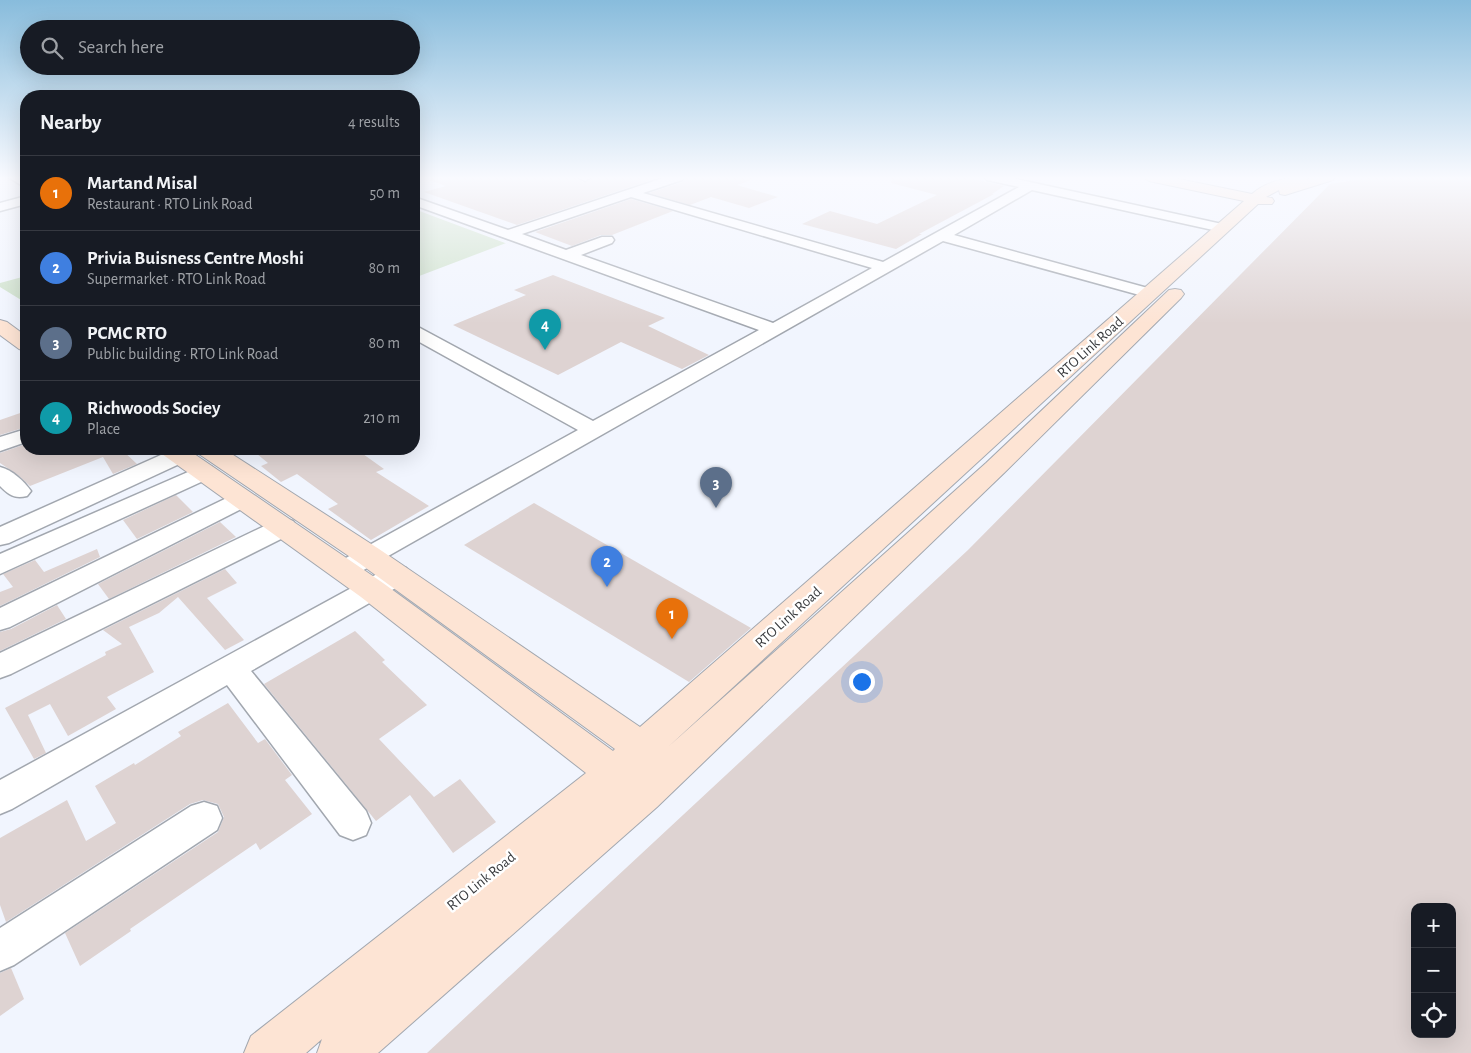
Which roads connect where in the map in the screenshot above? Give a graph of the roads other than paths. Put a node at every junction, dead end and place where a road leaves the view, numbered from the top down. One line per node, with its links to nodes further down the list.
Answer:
1 (486, 226): 9 (street)
2 (532, 226): 9 (street)
3 (744, 226): 13 (street)
4 (959, 226): 10 (street)
5 (1213, 226): 8 (street)
6 (1225, 226): 8 (main road, RTO Link Road)
7 (1237, 226): 37 (main road, RTO Link Road)
8 (1222, 228): 14 (main road, RTO Link Road)
9 (509, 234): 12 (street)
10 (942, 236): 13 (street); 14 (street)
11 (607, 240): 12 (street)
12 (567, 255): 18 (street)
13 (885, 267): 18 (street)
14 (1149, 294): 36 (main road, RTO Link Road)
15 (0, 308): 16 (main road)
16 (20, 322)
17 (0, 326): 20 (main road)
18 (774, 329): 21 (street)
19 (420, 335): 21 (street)
20 (20, 341)
21 (594, 430): 30 (street)
22 (20, 436): 23 (street)
23 (0, 444)
24 (191, 456): 27 (main road); 29 (street); 30 (main road); 31 (street)
25 (0, 474): 26 (street)
26 (19, 491)
27 (243, 499): 28 (main road); 33 (street)
28 (284, 527): 30 (main road); 34 (street)
29 (0, 537)
30 (357, 563): 32 (main road)
31 (0, 566)
32 (384, 582): 35 (street); 36 (main road); 38 (main road)
33 (0, 620)
34 (0, 666)
35 (232, 669): 40 (street); 42 (street)
36 (641, 748): 37 (main road); 38 (main road, RTO Link Road)
37 (671, 770): 39 (main road, RTO Link Road)
38 (614, 773): 39 (main road); 44 (main road, RTO Link Road)
39 (643, 795): 45 (main road, RTO Link Road)
40 (0, 798)
41 (204, 818): 43 (street)
42 (353, 823)
43 (0, 951)
44 (268, 1053)
45 (341, 1053)

